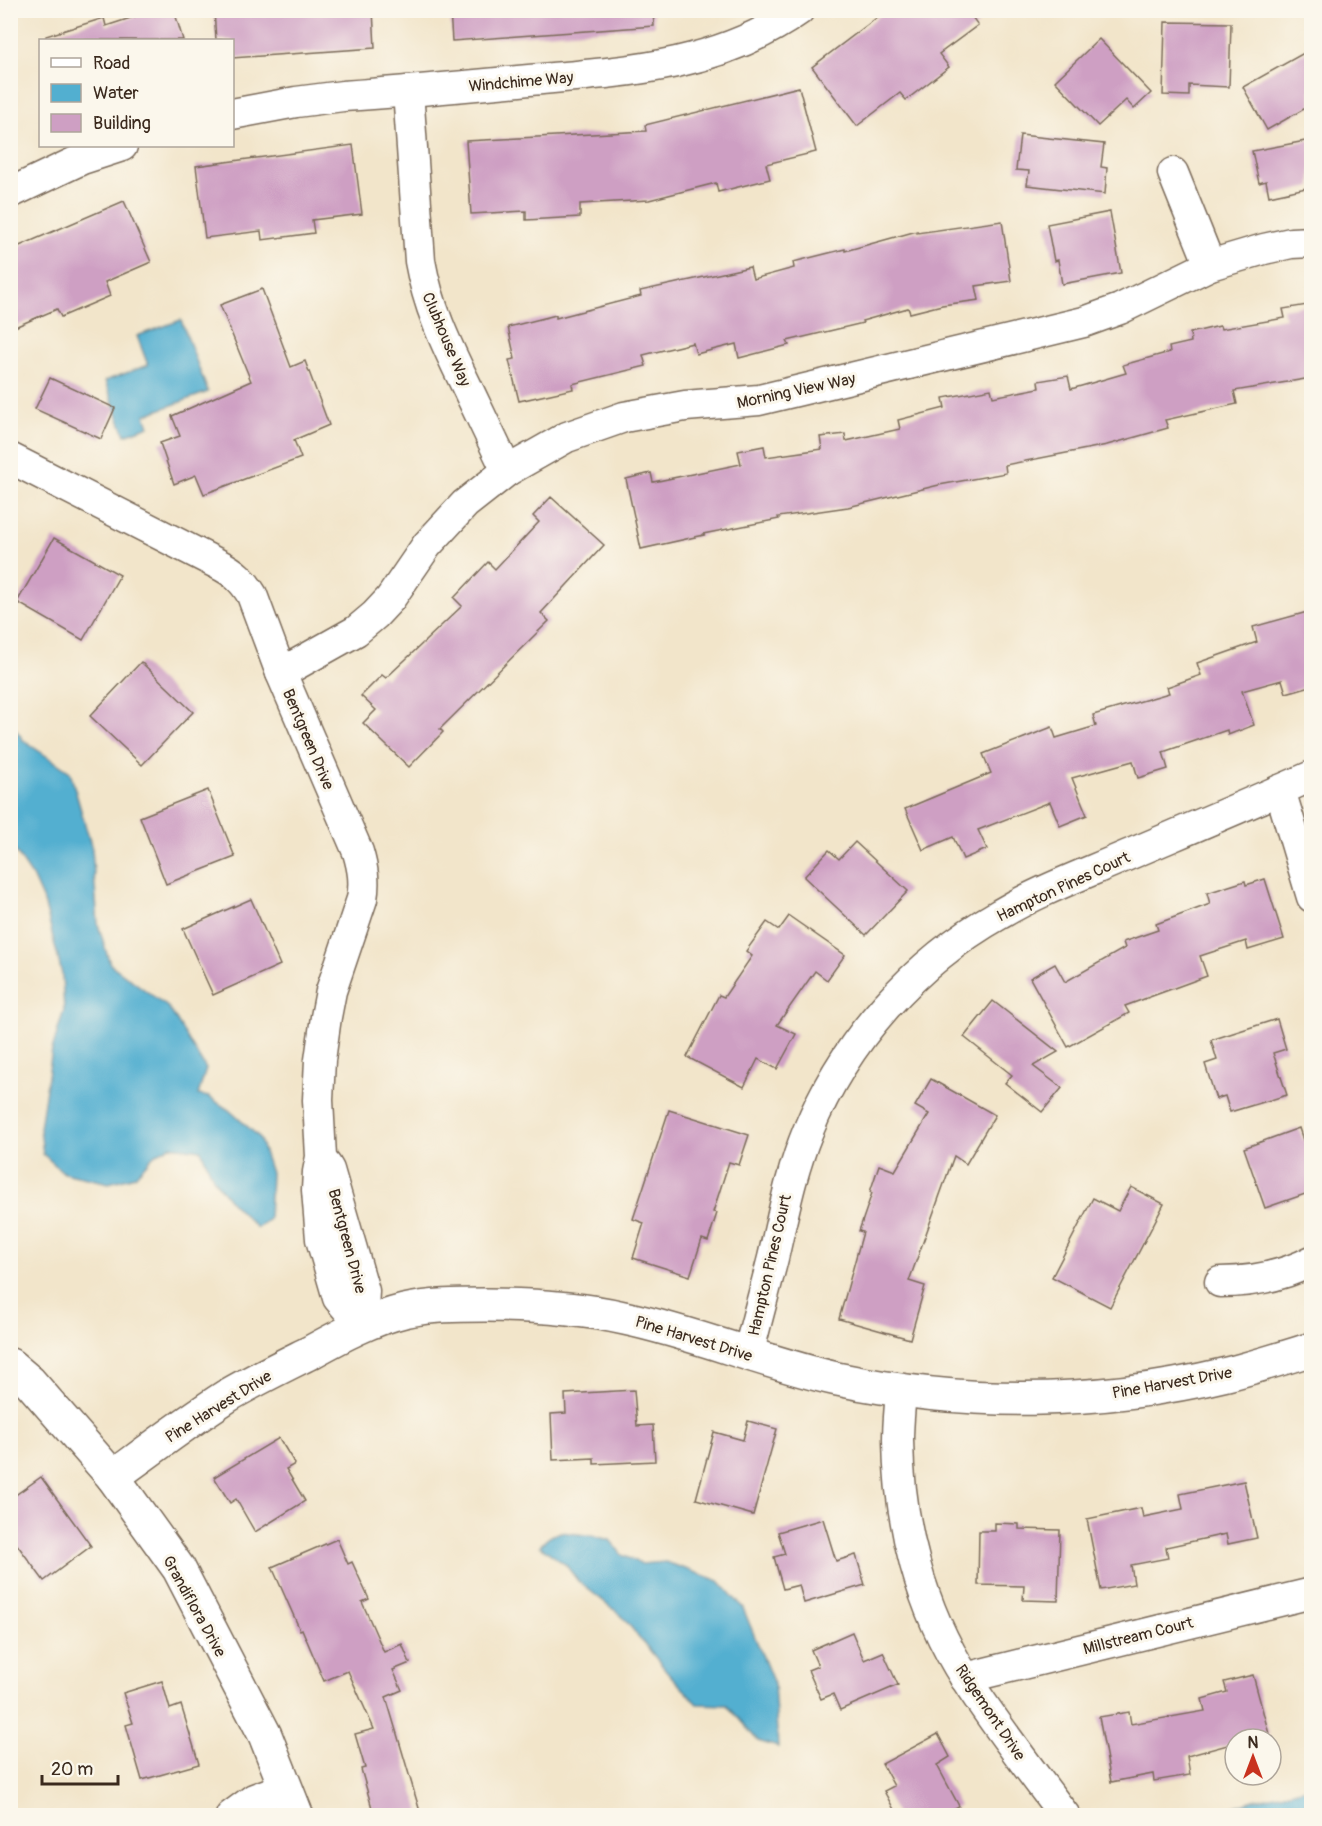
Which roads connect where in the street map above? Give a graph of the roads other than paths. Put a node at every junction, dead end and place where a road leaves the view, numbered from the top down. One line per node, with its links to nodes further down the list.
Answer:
1 (799, 10): 2 (street, Windchime Way)
2 (408, 91): 3 (street, Windchime Way); 10 (street, Clubhouse Way)
3 (234, 114)
4 (119, 147): 6 (street)
5 (1173, 173): 8 (street)
6 (10, 194)
7 (1311, 242): 8 (street, Morning View Way)
8 (1210, 265): 10 (street, Morning View Way)
9 (10, 458): 11 (street, Bentgreen Drive)
10 (507, 471): 11 (street, Morning View Way)
11 (281, 673): 17 (street, Bentgreen Drive)
12 (1311, 776): 13 (street, Hampton Pines Court)
13 (1280, 790): 14 (street); 19 (street, Hampton Pines Court)
14 (1311, 897)
15 (1311, 1261): 16 (street)
16 (1220, 1282)
17 (362, 1326): 19 (street, Pine Harvest Drive); 22 (street, Pine Harvest Drive)
18 (1311, 1349): 21 (street, Pine Harvest Drive)
19 (748, 1355): 21 (street, Pine Harvest Drive)
20 (10, 1365): 22 (street, Grandiflora Drive)
21 (901, 1390): 24 (street, Ridgemont Drive)
22 (113, 1477): 25 (street, Grandiflora Drive)
23 (1311, 1593): 24 (street, Millstream Court)
24 (965, 1678): 27 (street, Ridgemont Drive)
25 (291, 1801): 26 (street)
26 (231, 1815)
27 (1065, 1815)

